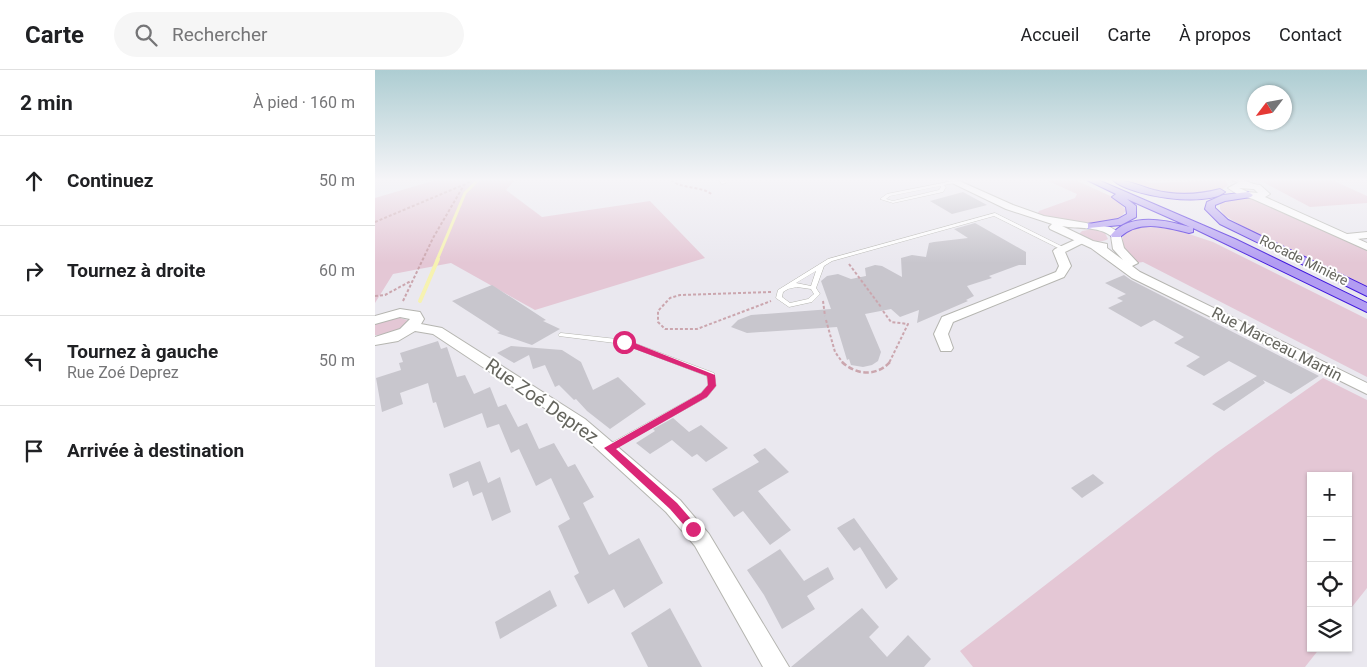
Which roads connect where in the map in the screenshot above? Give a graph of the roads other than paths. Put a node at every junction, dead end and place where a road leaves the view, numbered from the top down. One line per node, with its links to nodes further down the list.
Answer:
1 (1004, 208): 12 (street, Rue Marceau Martin)
2 (1012, 208): 9 (street, Rue Marceau Martin)
3 (1131, 208): 9 (highway)
4 (1156, 208): 21 (highway, Rocade Minière)
5 (1174, 208): 22 (highway, Rocade Minière)
6 (1209, 208): 20 (highway)
7 (1285, 208): 11 (street)
8 (1295, 208): 11 (street)
9 (1087, 226): 12 (street); 13 (street, Rue Marceau Martin)
10 (1367, 234): 11 (street)
11 (1347, 237): 15 (street)
12 (1075, 238): 14 (street, Rue Marceau Martin); 16 (street)
13 (1116, 238): 14 (street, Rue Marceau Martin); 21 (highway); 23 (street, Rue Marceau Martin)
14 (1095, 245): 23 (street, Rue Marceau Martin)
15 (1367, 247)
16 (1062, 248): 17 (lane); 29 (street)
17 (821, 266): 18 (lane); 19 (lane)
18 (813, 288): 19 (lane); 19 (lane)
19 (782, 292)
20 (1367, 292)
21 (1344, 296): 24 (highway, Rocade Minière)
22 (1367, 297)
23 (1186, 298): 30 (street, Rue Marceau Martin)
24 (1367, 308)
25 (379, 318): 26 (street)
26 (413, 327): 28 (street); 31 (street, Rue Zoé Deprez)
27 (561, 336): 31 (lane)
28 (375, 341)
29 (946, 348)
30 (1367, 389)
31 (609, 448): 32 (street, Rue Zoé Deprez)
32 (777, 667)

